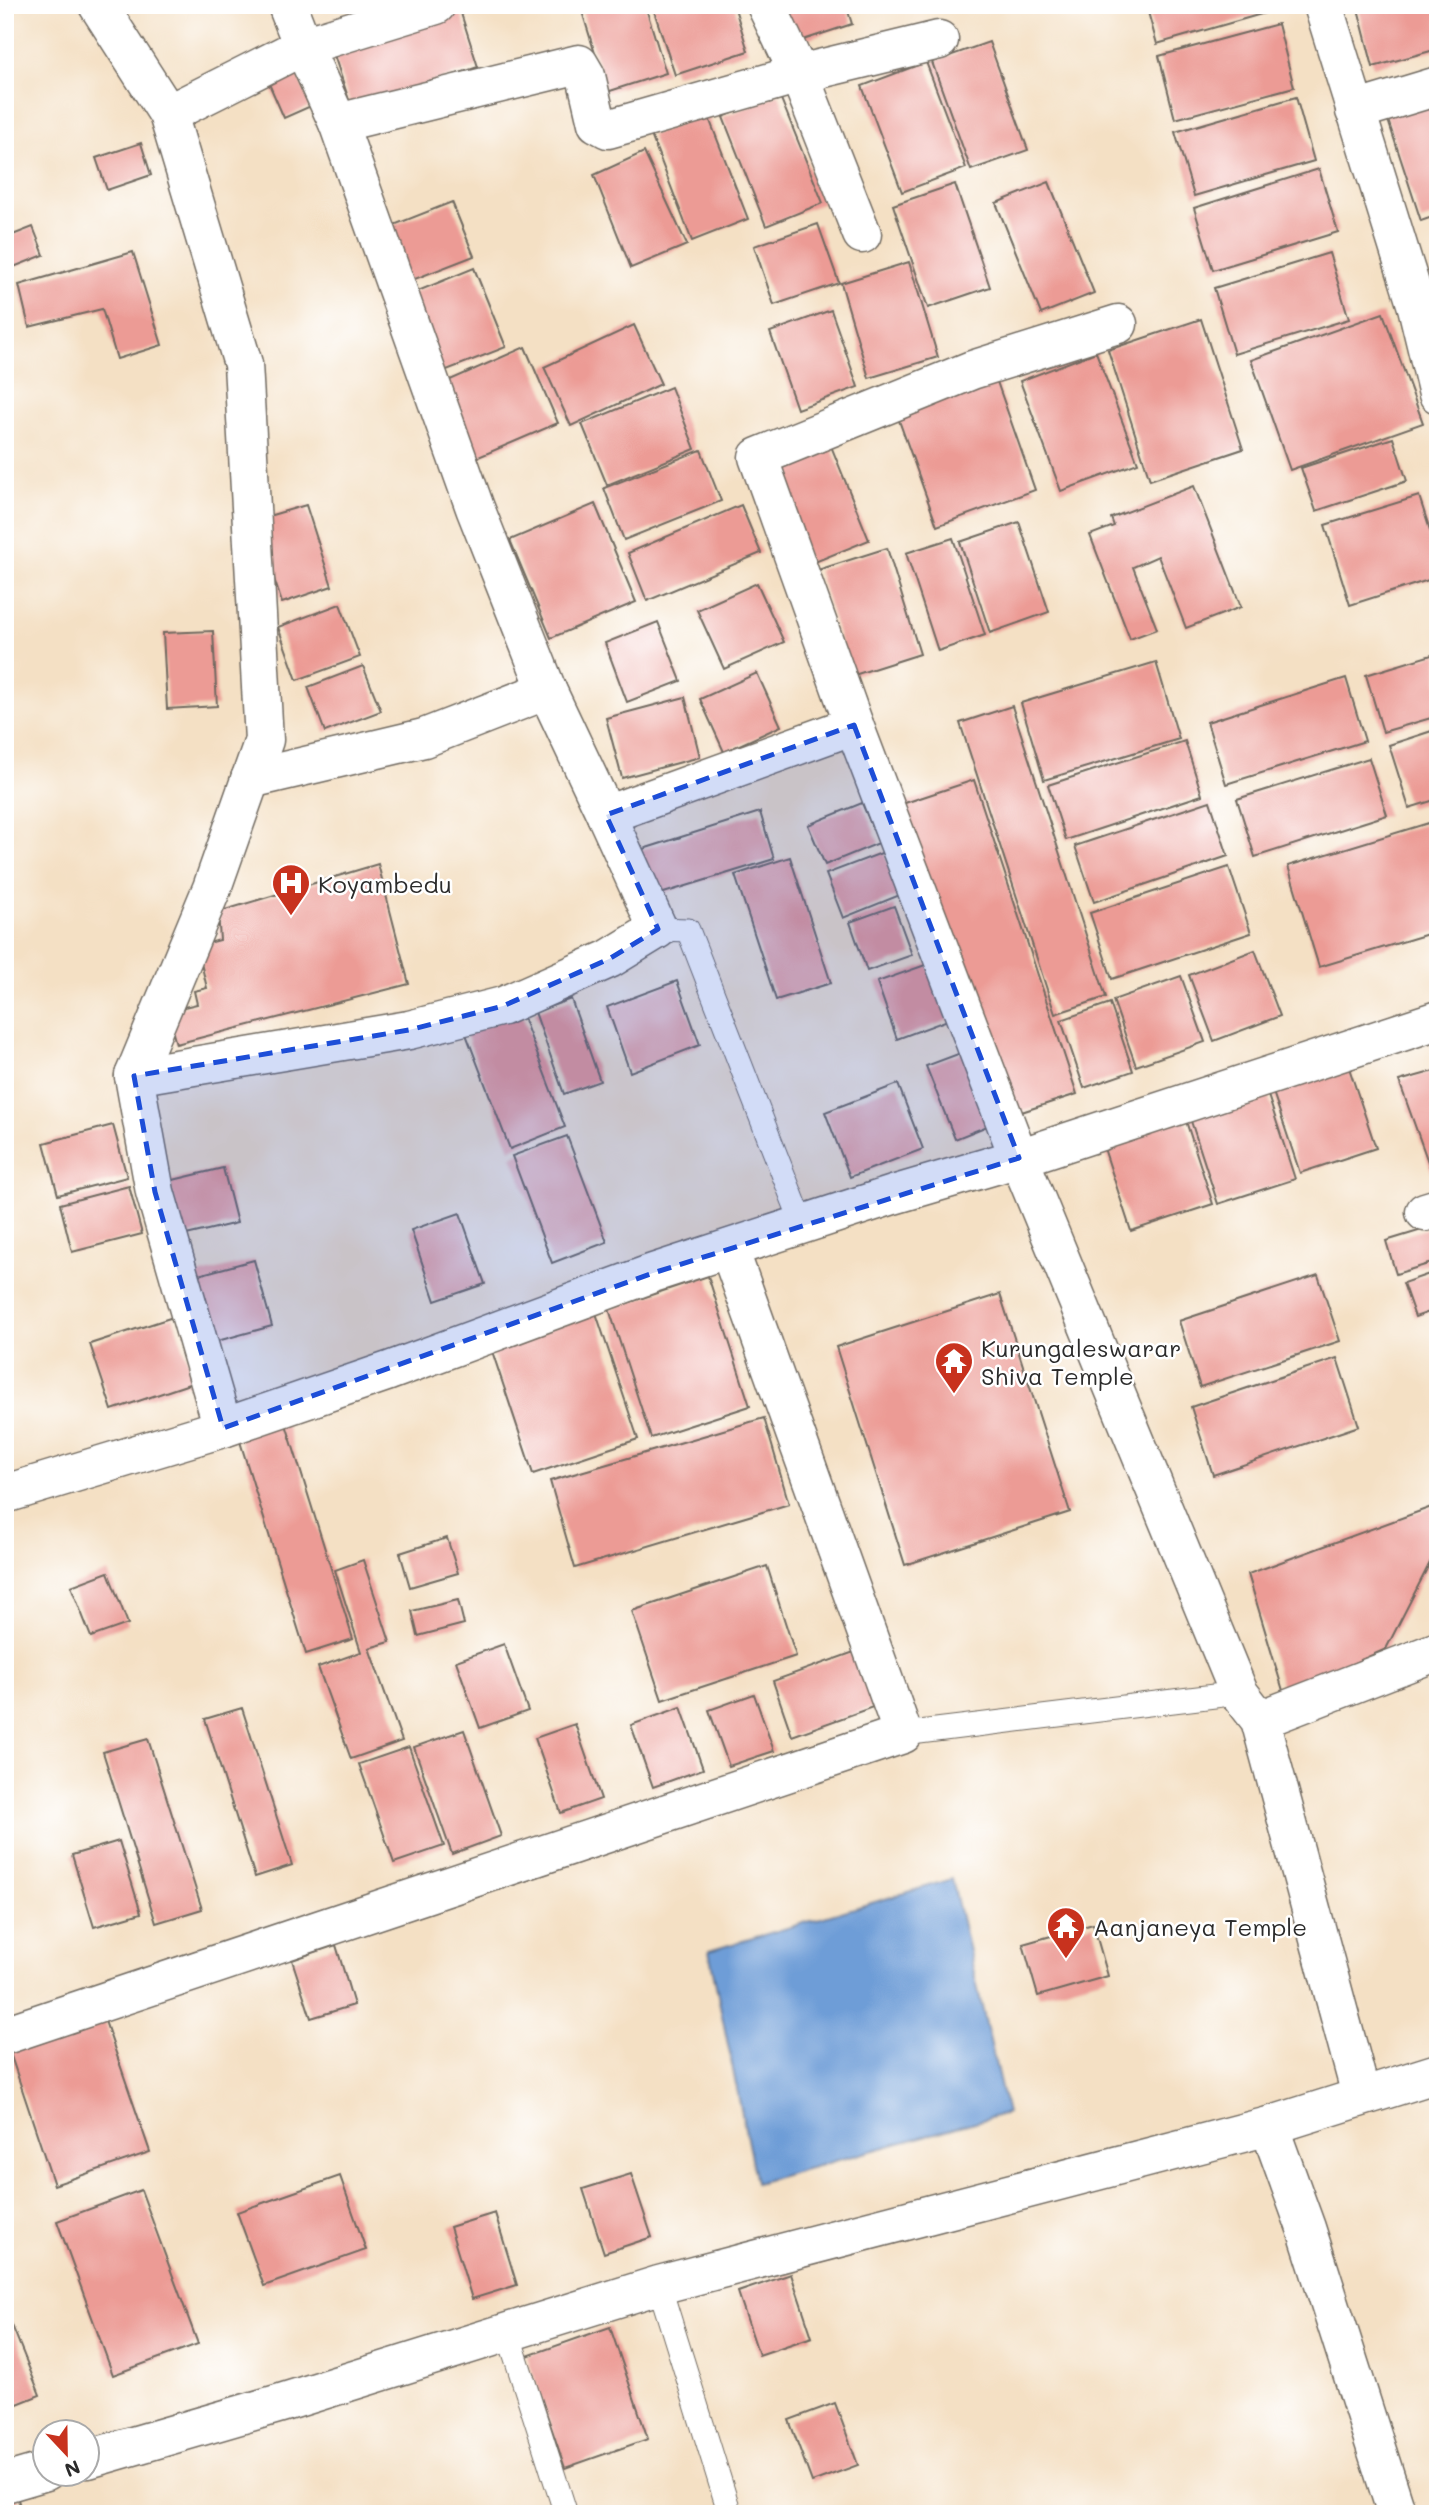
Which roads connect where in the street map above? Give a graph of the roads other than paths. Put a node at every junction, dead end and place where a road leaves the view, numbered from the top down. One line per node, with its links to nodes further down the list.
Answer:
1 (98, 5): 11 (street)
2 (287, 5): 7 (street)
3 (436, 5): 7 (street)
4 (766, 5): 8 (street)
5 (1323, 5): 10 (street)
6 (939, 40): 8 (street)
7 (303, 46): 11 (street); 12 (street)
8 (799, 74): 12 (street); 13 (street)
9 (1438, 86): 10 (street)
10 (1356, 111): 15 (street)
11 (168, 114): 18 (street)
12 (338, 122): 16 (street)
13 (862, 234)
14 (1118, 324): 17 (street)
15 (1438, 394)
16 (547, 690): 18 (street); 19 (street)
17 (854, 725): 19 (street); 23 (street)
18 (250, 779): 22 (street)
19 (606, 815): 20 (street)
20 (658, 929): 22 (street); 24 (lane)
21 (1438, 1020): 23 (street)
22 (134, 1076): 26 (street)
23 (1019, 1158): 24 (street); 29 (street)
24 (803, 1225): 25 (street)
25 (729, 1249): 26 (street); 30 (street)
26 (223, 1428): 27 (street)
27 (5, 1494)
28 (1438, 1651): 29 (street)
29 (1249, 1706): 30 (lane); 33 (street)
30 (903, 1734): 31 (street)
31 (5, 2035)
32 (1438, 2073): 33 (street)
33 (1361, 2095): 34 (street)
34 (1269, 2126): 35 (street); 42 (street)
35 (659, 2286): 36 (street); 41 (lane)
36 (508, 2333): 37 (street); 40 (lane)
37 (102, 2455)
38 (32, 2475): 39 (street)
39 (5, 2483)
40 (566, 2514)
41 (730, 2514)
42 (1397, 2514)

